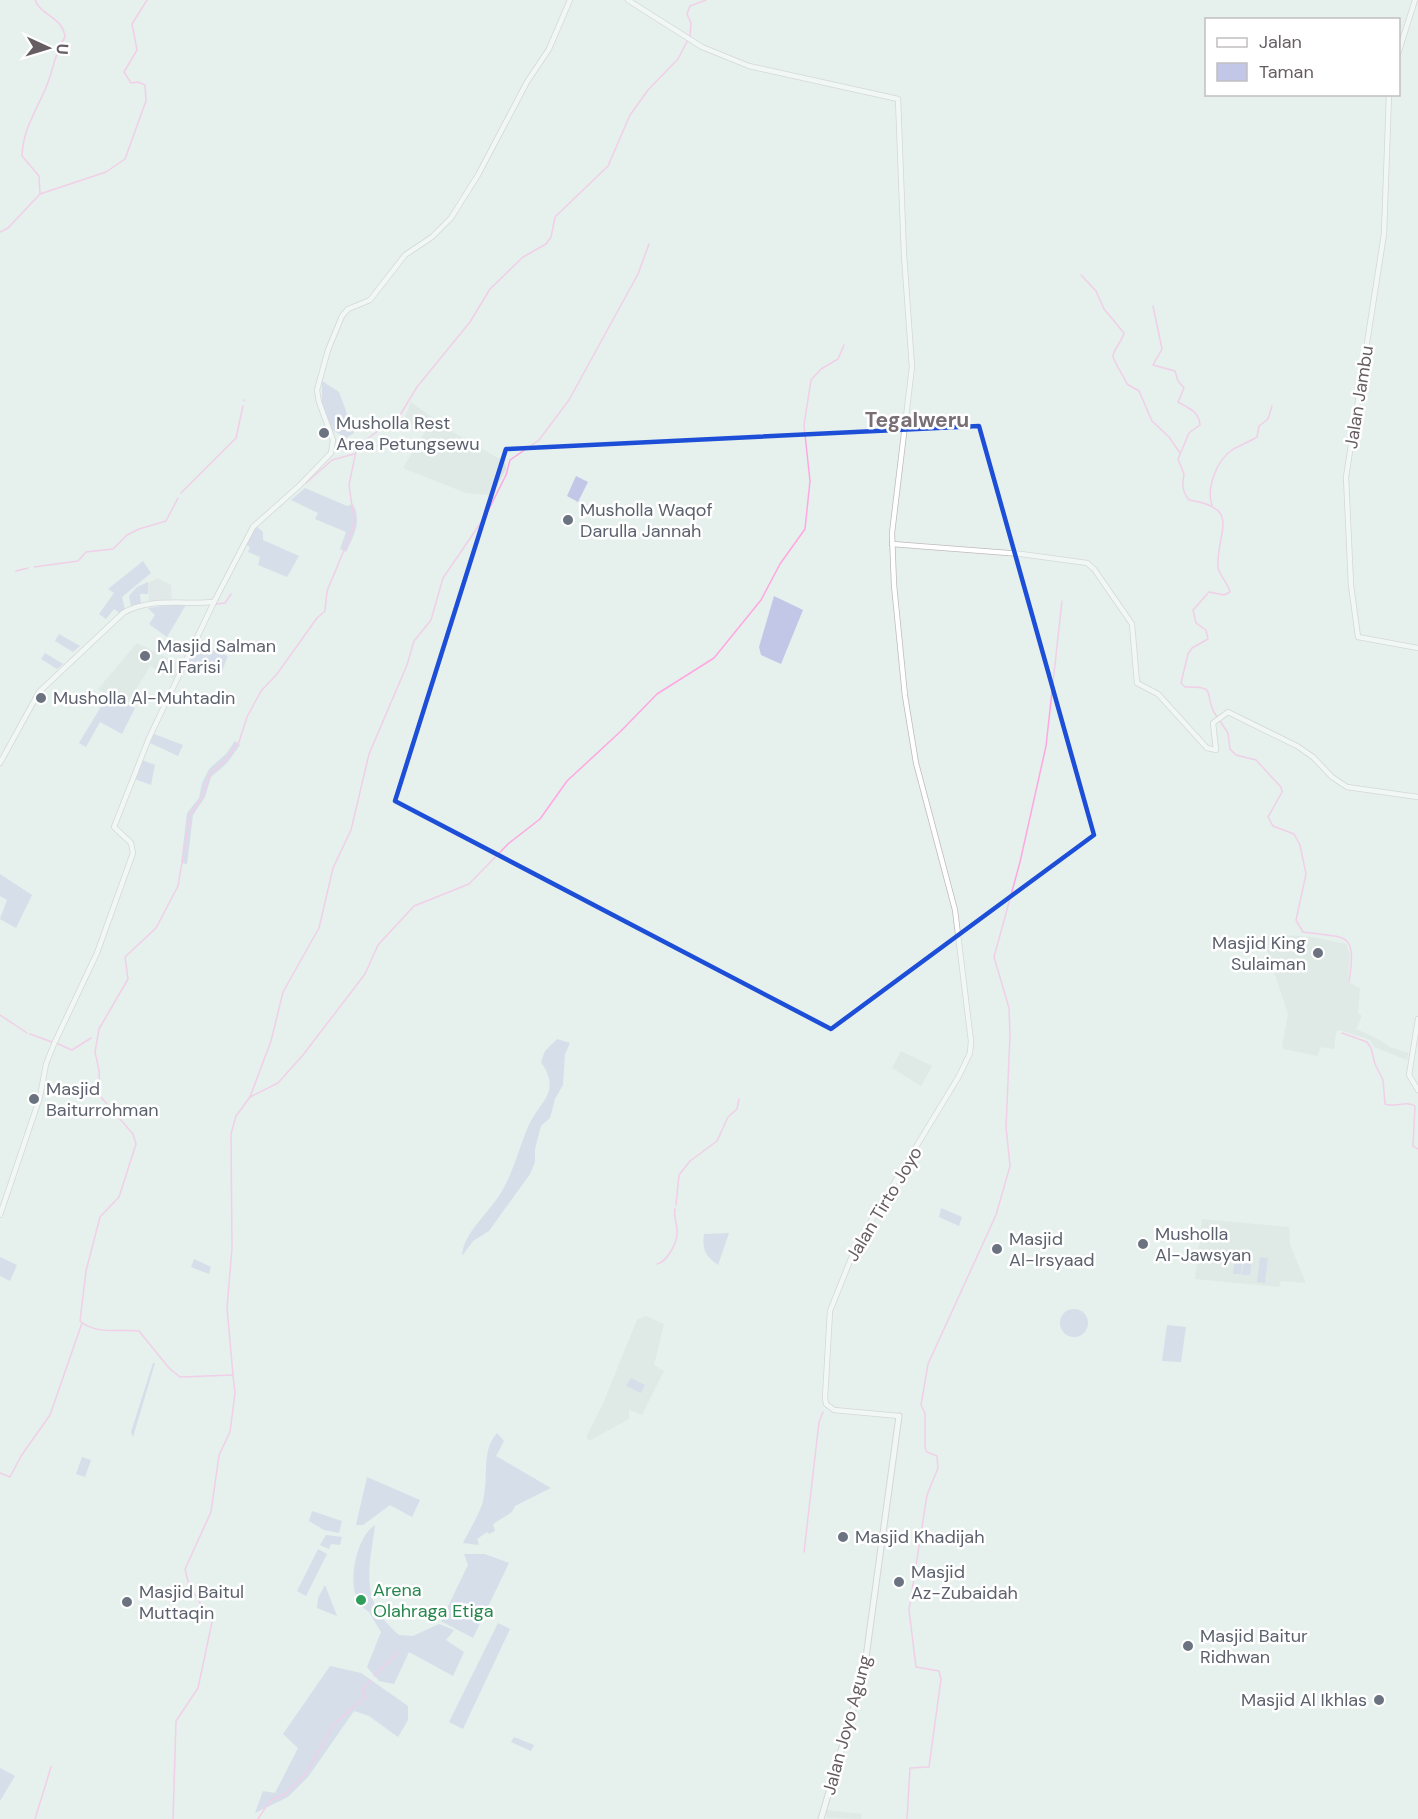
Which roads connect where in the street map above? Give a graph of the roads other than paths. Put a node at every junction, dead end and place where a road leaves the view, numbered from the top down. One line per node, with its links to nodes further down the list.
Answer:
1 (570, 0): 7 (street)
2 (628, 0): 6 (street)
3 (1415, 0): 4 (street)
4 (1400, 48)
5 (1389, 96): 8 (street, Jalan Jambu)
6 (892, 544): 10 (street); 14 (street, Jalan Tirto Joyo)
7 (214, 602): 9 (street); 13 (street)
8 (1418, 648)
9 (0, 763)
10 (1418, 797)
11 (1418, 1019): 12 (street)
12 (1418, 1090)
13 (0, 1215)
14 (899, 1416): 15 (main road, Jalan Joyo Agung)
15 (821, 1819)

